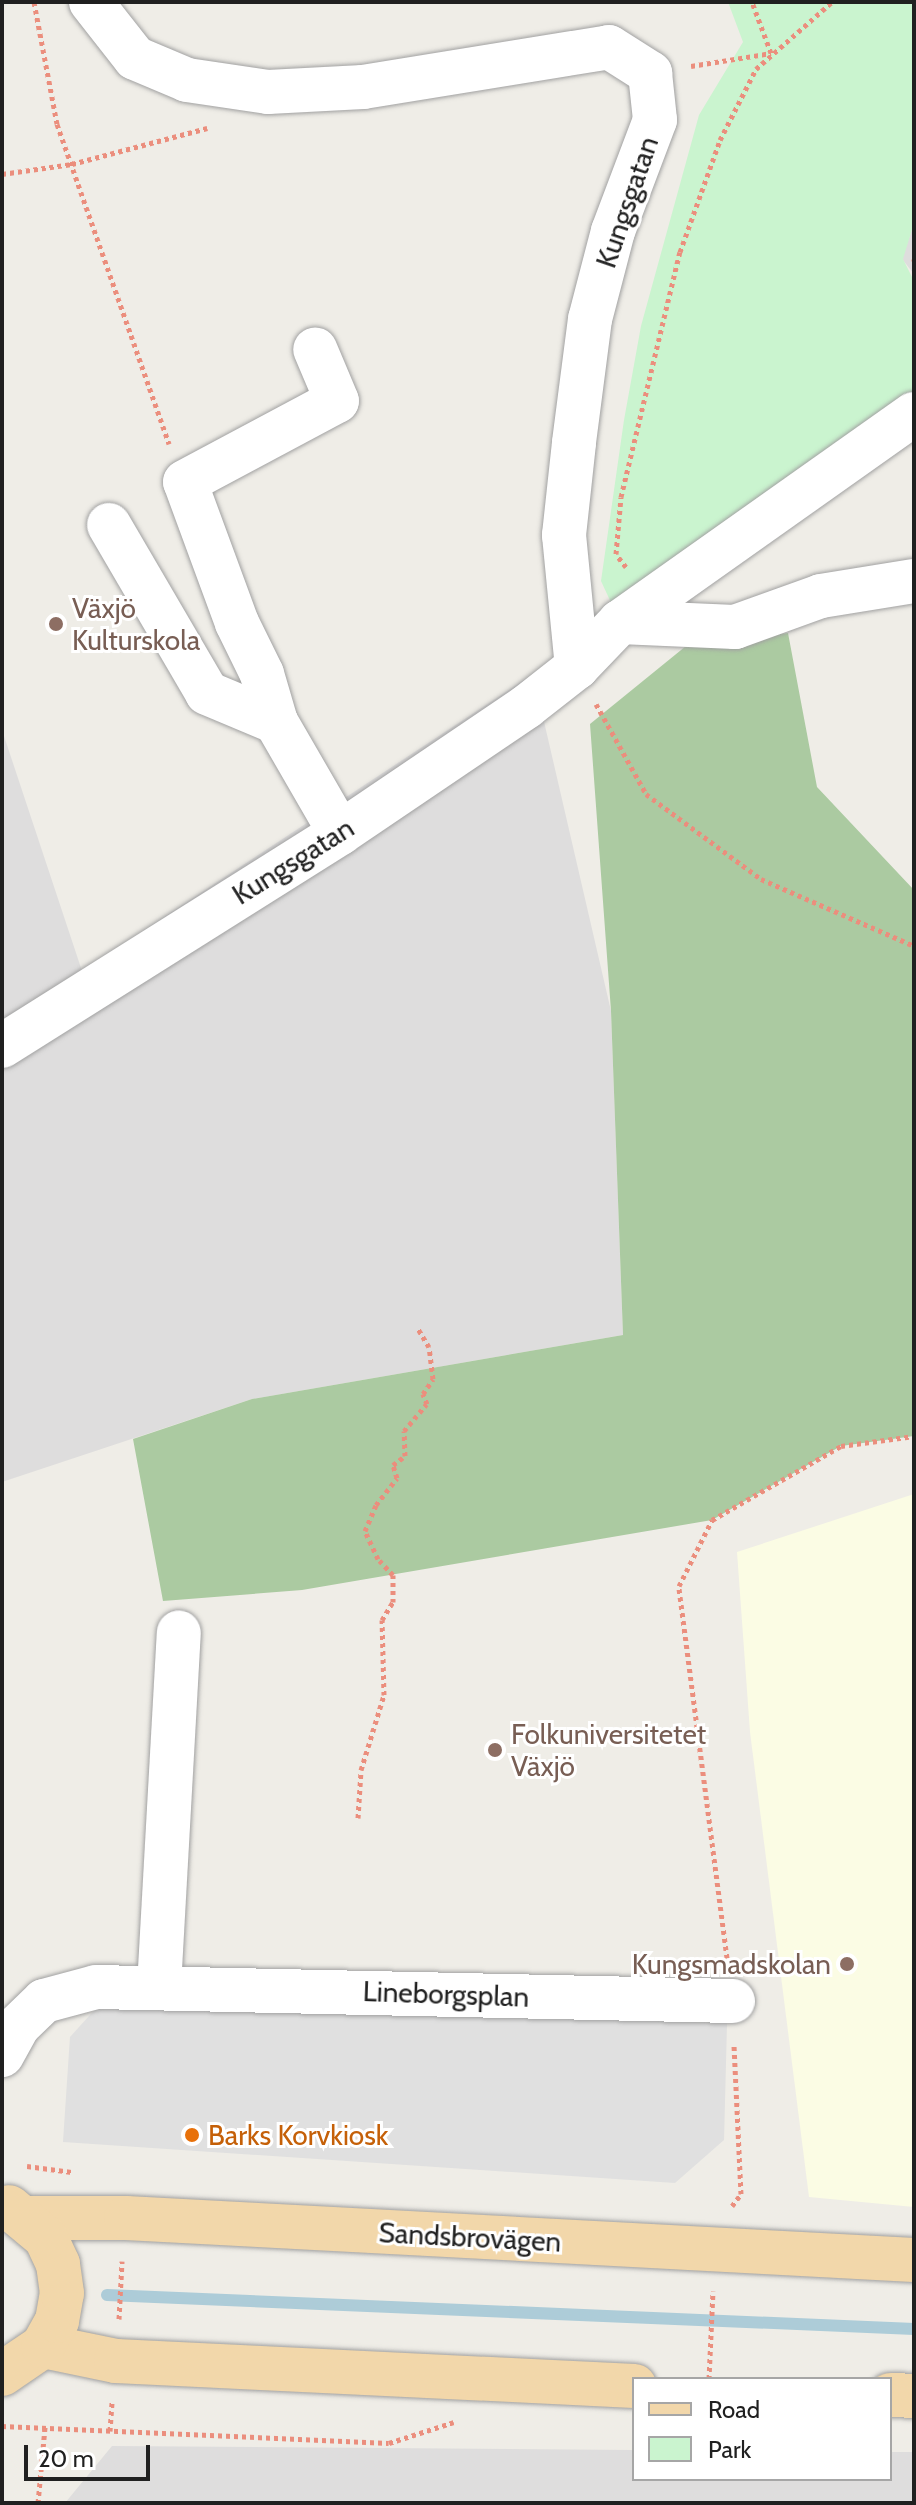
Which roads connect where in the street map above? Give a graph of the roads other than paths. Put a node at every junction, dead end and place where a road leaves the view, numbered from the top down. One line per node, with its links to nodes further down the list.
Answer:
1 (91, 2): 7 (street, Kungsgatan)
2 (315, 349): 8 (street)
3 (914, 414): 6 (street, Kungsgatan)
4 (109, 525): 8 (street)
5 (914, 581): 6 (street)
6 (635, 611): 7 (street, Kungsgatan)
7 (577, 667): 9 (street, Kungsgatan)
8 (276, 722): 9 (street)
9 (340, 833): 10 (street, Kungsgatan)
10 (2, 1046)
11 (179, 1633): 12 (street)
12 (159, 1987): 13 (street, Lineborgsplan); 14 (street, Lineborgsplan)
13 (733, 2001)
14 (2, 2055)
15 (14, 2211): 16 (main road, Sandsbrovägen); 17 (main road)
16 (914, 2260)
17 (43, 2346): 18 (main road); 19 (main road)
18 (2, 2374)
19 (632, 2386)
20 (892, 2395): 21 (main road)
21 (914, 2396)

